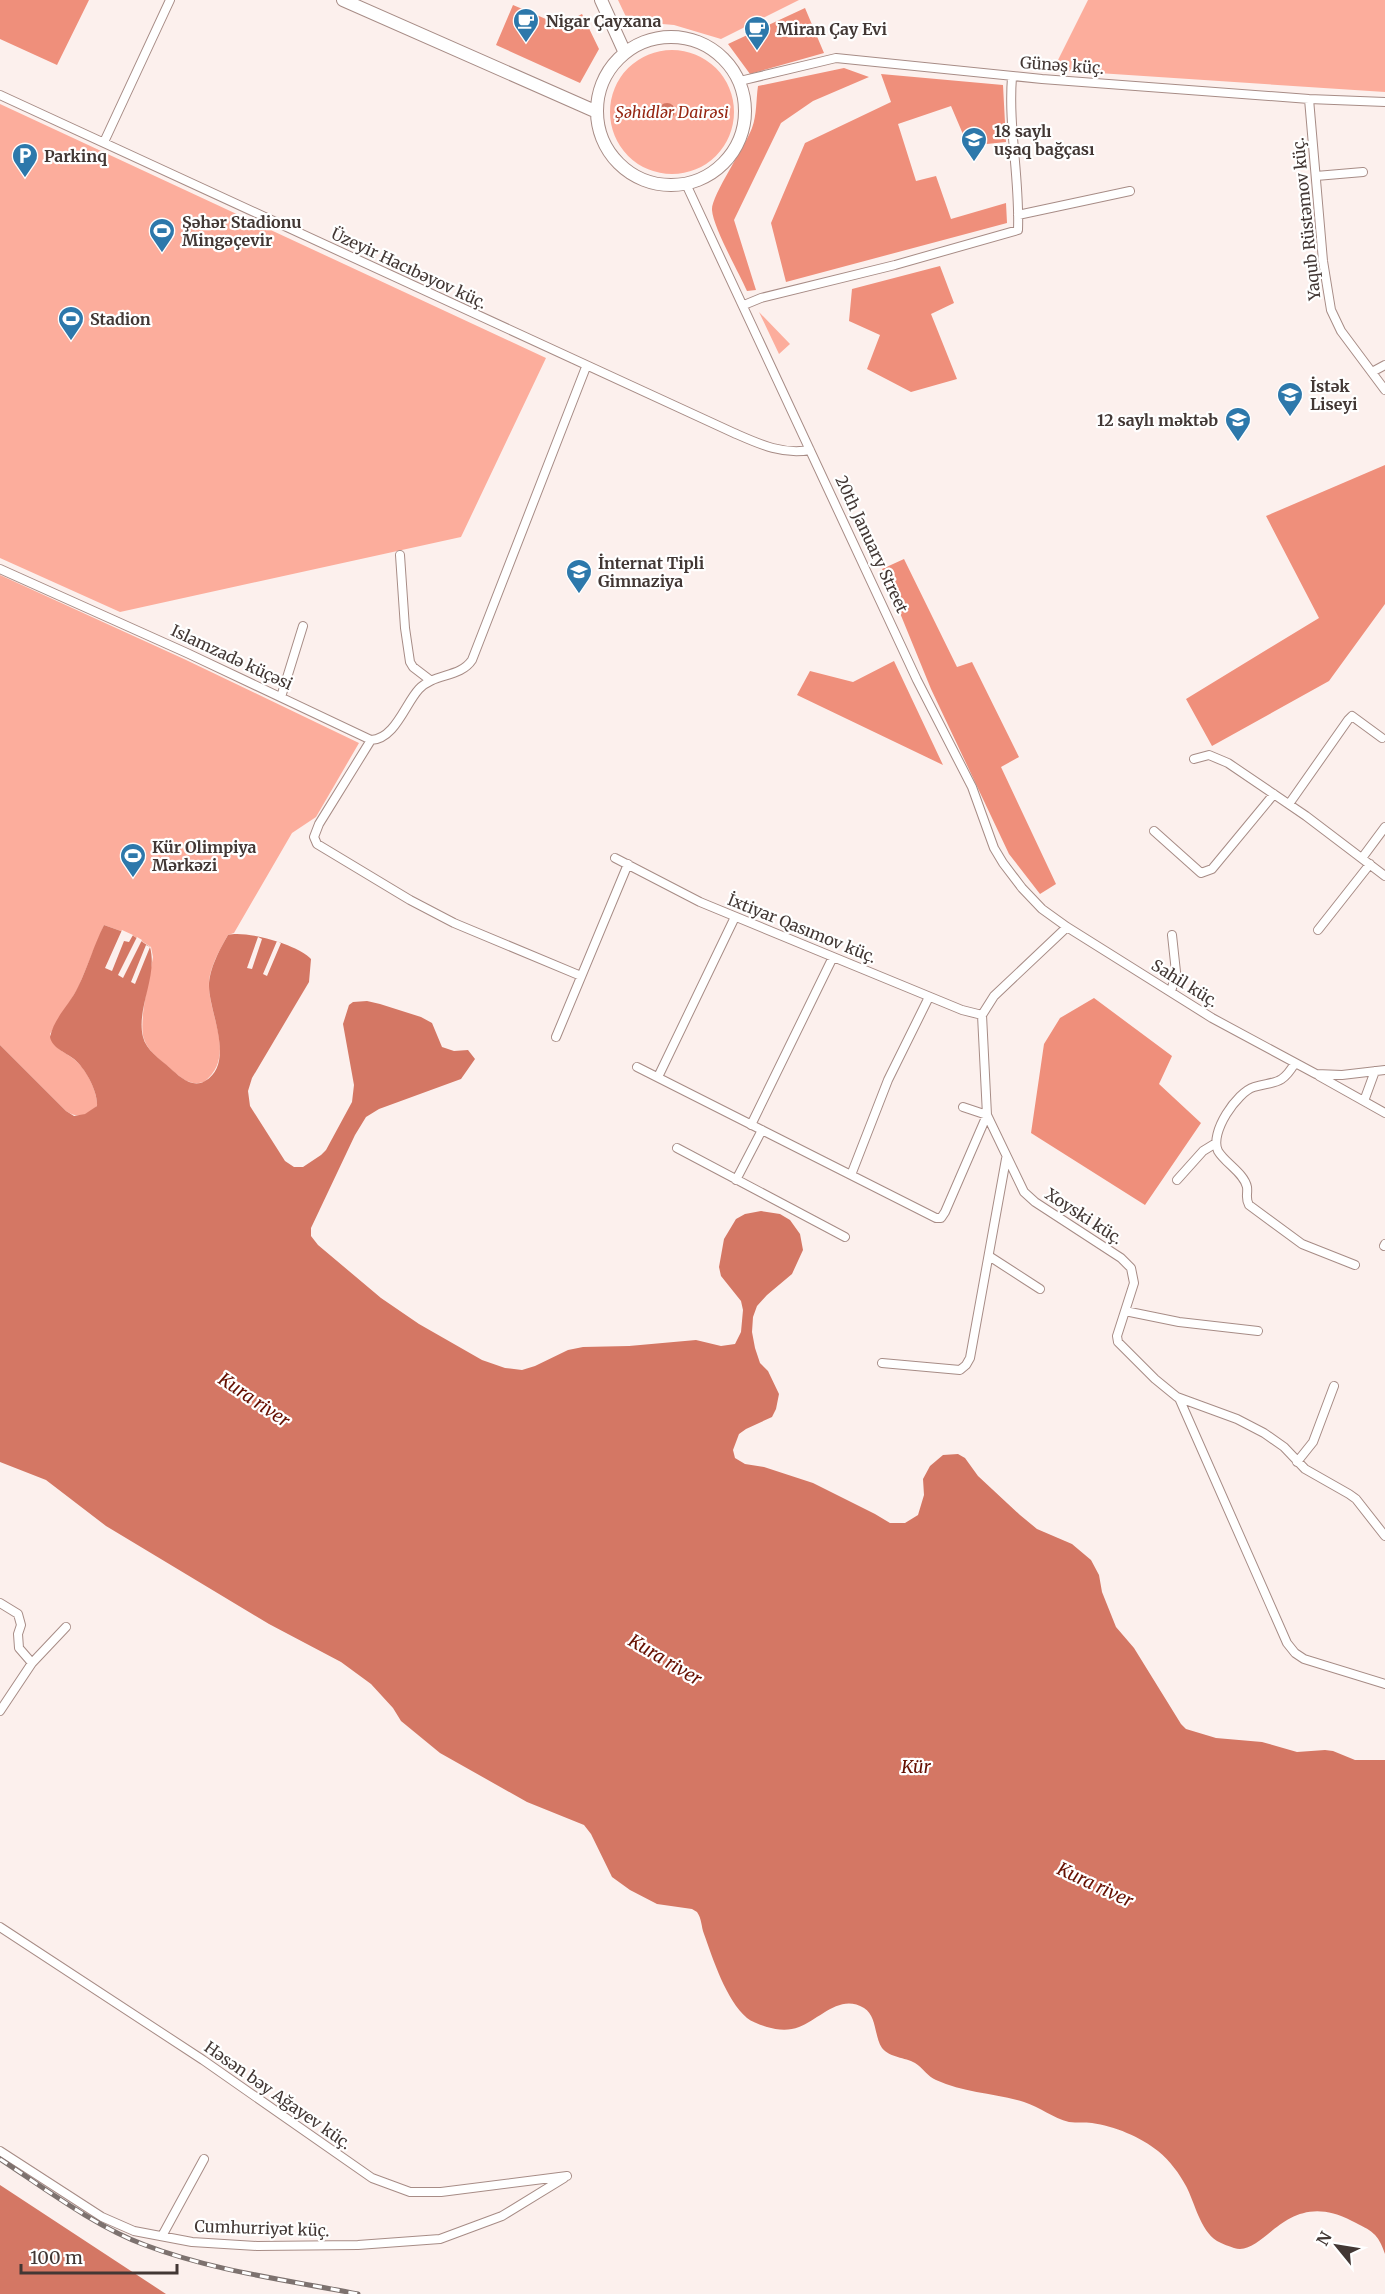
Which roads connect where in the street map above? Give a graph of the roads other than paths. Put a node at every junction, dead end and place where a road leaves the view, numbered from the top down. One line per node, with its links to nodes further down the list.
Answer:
1 (170, 0): 11 (street)
2 (343, 0): 10 (main road)
3 (601, 0): 4 (main road)
4 (625, 53): 6 (main road); 10 (main road)
5 (1012, 76): 6 (street, Günəş küç.); 8 (street, Günəş küç.); 16 (street)
6 (740, 81): 14 (main road)
7 (0, 95): 11 (street, Üzeyir Hacıbəyov küç.)
8 (1309, 99): 9 (street, Günəş küç.); 13 (street, Yaqub Rüstəmov küç.)
9 (1385, 102)
10 (597, 112): 14 (main road)
11 (104, 142): 19 (street, Üzeyir Hacıbəyov küç.)
12 (1363, 172): 13 (street)
13 (1316, 176): 20 (street, Yaqub Rüstəmov küç.)
14 (686, 184): 17 (street, 20th January Street)
15 (1130, 191): 16 (street)
16 (1018, 215): 17 (street)
17 (744, 304): 22 (street, 20th January Street)
18 (1385, 365): 20 (street)
19 (586, 367): 22 (street, Üzeyir Hacıbəyov küç.); 26 (street)
20 (1372, 372): 21 (street, Yaqub Rüstəmov küç.)
21 (1385, 390)
22 (810, 450): 40 (street, 20th January Street)
23 (400, 555): 26 (street)
24 (0, 568): 27 (street, Islamzadə küçəsi)
25 (303, 626): 27 (street)
26 (430, 680): 29 (street)
27 (281, 697): 29 (street, Islamzadə küçəsi)
28 (1382, 738): 32 (street)
29 (371, 740): 46 (street)
30 (1194, 759): 31 (street)
31 (1274, 794): 32 (street); 34 (street)
32 (1289, 804): 36 (street)
33 (1385, 827): 36 (street)
34 (1154, 831)
35 (615, 858): 37 (street, İxtiyar Qasımov küç.)
36 (1362, 858): 38 (street)
37 (628, 864): 41 (street, İxtiyar Qasımov küç.); 46 (street)
38 (1370, 864): 39 (street); 43 (street)
39 (1385, 876)
40 (1042, 909): 42 (street, Sahil küç.)
41 (735, 917): 45 (street, İxtiyar Qasımov küç.); 55 (street)
42 (1067, 927): 47 (street, Sahil küç.); 49 (street)
43 (1318, 930)
44 (1173, 935): 47 (street)
45 (833, 957): 48 (street, İxtiyar Qasımov küç.); 60 (street)
46 (581, 976): 50 (street)
47 (1171, 992): 51 (street, Sahil küç.)
48 (929, 997): 49 (street, İxtiyar Qasımov küç.); 65 (street)
49 (982, 1015): 59 (street, Xoyski küç.)
50 (556, 1037)
51 (1295, 1063): 54 (street, Sahil küç.); 62 (street)
52 (637, 1067): 55 (street)
53 (1380, 1070): 54 (street, Sahil küç.); 56 (street)
54 (1316, 1074): 56 (street, Sahil küç.)
55 (658, 1077): 60 (street)
56 (1364, 1101): 58 (street, Sahil küç.)
57 (963, 1107): 59 (street)
58 (1385, 1113)
59 (987, 1115): 64 (street, Xoyski küç.); 65 (street)
60 (751, 1125): 61 (street)
61 (762, 1130): 65 (street); 66 (street)
62 (1216, 1143): 67 (street); 70 (street)
63 (677, 1148): 66 (street)
64 (1006, 1158): 69 (street); 72 (street, Xoyski küç.)
65 (851, 1175)
66 (736, 1179): 68 (street)
67 (1177, 1180)
68 (845, 1237)
69 (989, 1256): 71 (street); 74 (street)
70 (1355, 1265)
71 (1040, 1289)
72 (1125, 1311): 73 (street); 76 (street, Xoyski küç.)
73 (1258, 1331)
74 (882, 1363)
75 (1334, 1386): 77 (street)
76 (1179, 1398): 77 (street, Xoyski küç.); 82 (street)
77 (1297, 1462): 78 (street, Xoyski küç.)
78 (1385, 1536)
79 (0, 1603): 81 (street)
80 (66, 1628): 81 (street)
81 (32, 1663): 83 (street)
82 (1385, 1684)
83 (0, 1711)
84 (0, 1927): 87 (street, Həsən bəy Ağayev küç.)
85 (0, 2151): 88 (street, Cumhurriyət küç.)
86 (204, 2159): 88 (street)
87 (567, 2176): 88 (street, Cumhurriyət küç.)
88 (162, 2236)

